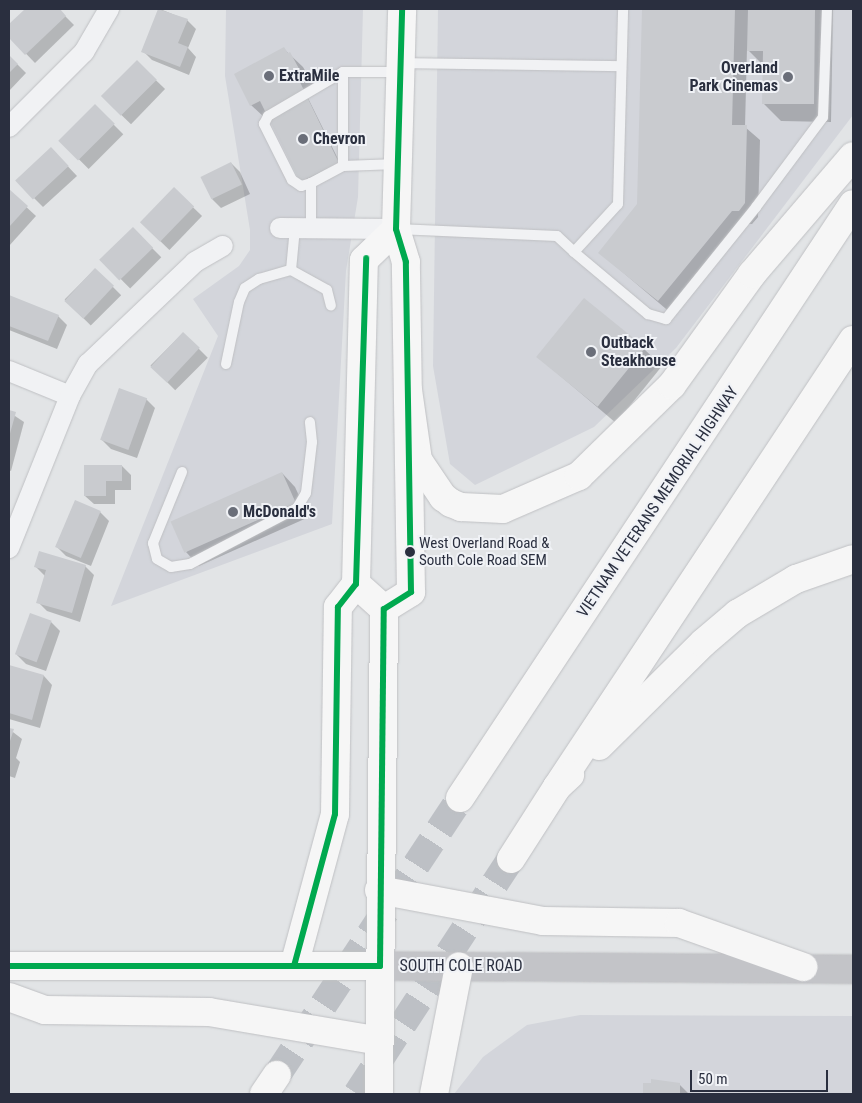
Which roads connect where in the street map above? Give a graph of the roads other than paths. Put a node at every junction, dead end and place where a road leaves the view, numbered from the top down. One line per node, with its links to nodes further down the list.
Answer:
1 (109, 9): 8 (street)
2 (402, 9): 6 (main road)
3 (623, 9): 5 (lane)
4 (827, 9): 17 (lane)
5 (621, 66): 6 (lane); 17 (lane)
6 (400, 68): 7 (lane); 10 (main road)
7 (343, 72): 11 (lane); 12 (lane)
8 (9, 127)
9 (853, 156): 23 (main road)
10 (398, 164): 11 (lane); 15 (main road)
11 (343, 166): 12 (lane)
12 (311, 183): 14 (lane)
13 (853, 204): 32 (main road, VIETNAM VETERANS MEMORIAL HIGHWAY)
14 (295, 229): 15 (street); 18 (lane)
15 (396, 229): 17 (lane); 23 (main road); 29 (main road)
16 (223, 246): 24 (street)
17 (574, 252)
18 (291, 270): 19 (lane); 21 (lane)
19 (330, 306)
20 (853, 340): 31 (main road)
21 (226, 364)
22 (9, 372): 24 (street)
23 (408, 390): 30 (main road)
24 (70, 396): 27 (street)
25 (310, 422): 26 (lane)
26 (182, 472)
27 (9, 548)
28 (853, 559): 31 (main road)
29 (356, 584): 30 (main road); 36 (main road)
30 (384, 608): 34 (main road)
31 (557, 787): 33 (main road)
32 (460, 798)
33 (511, 859)
34 (379, 890): 37 (main road); 39 (main road)
35 (9, 966): 36 (main road, SOUTH COLE ROAD)
36 (294, 966): 37 (main road, SOUTH COLE ROAD)
37 (380, 966): 38 (main road, SOUTH COLE ROAD); 42 (main road)
38 (459, 966): 39 (main road, SOUTH COLE ROAD); 44 (main road)
39 (803, 967): 40 (main road, SOUTH COLE ROAD)
40 (853, 969)
41 (9, 997): 42 (main road)
42 (380, 1042): 43 (main road)
43 (379, 1094)
44 (434, 1094)

